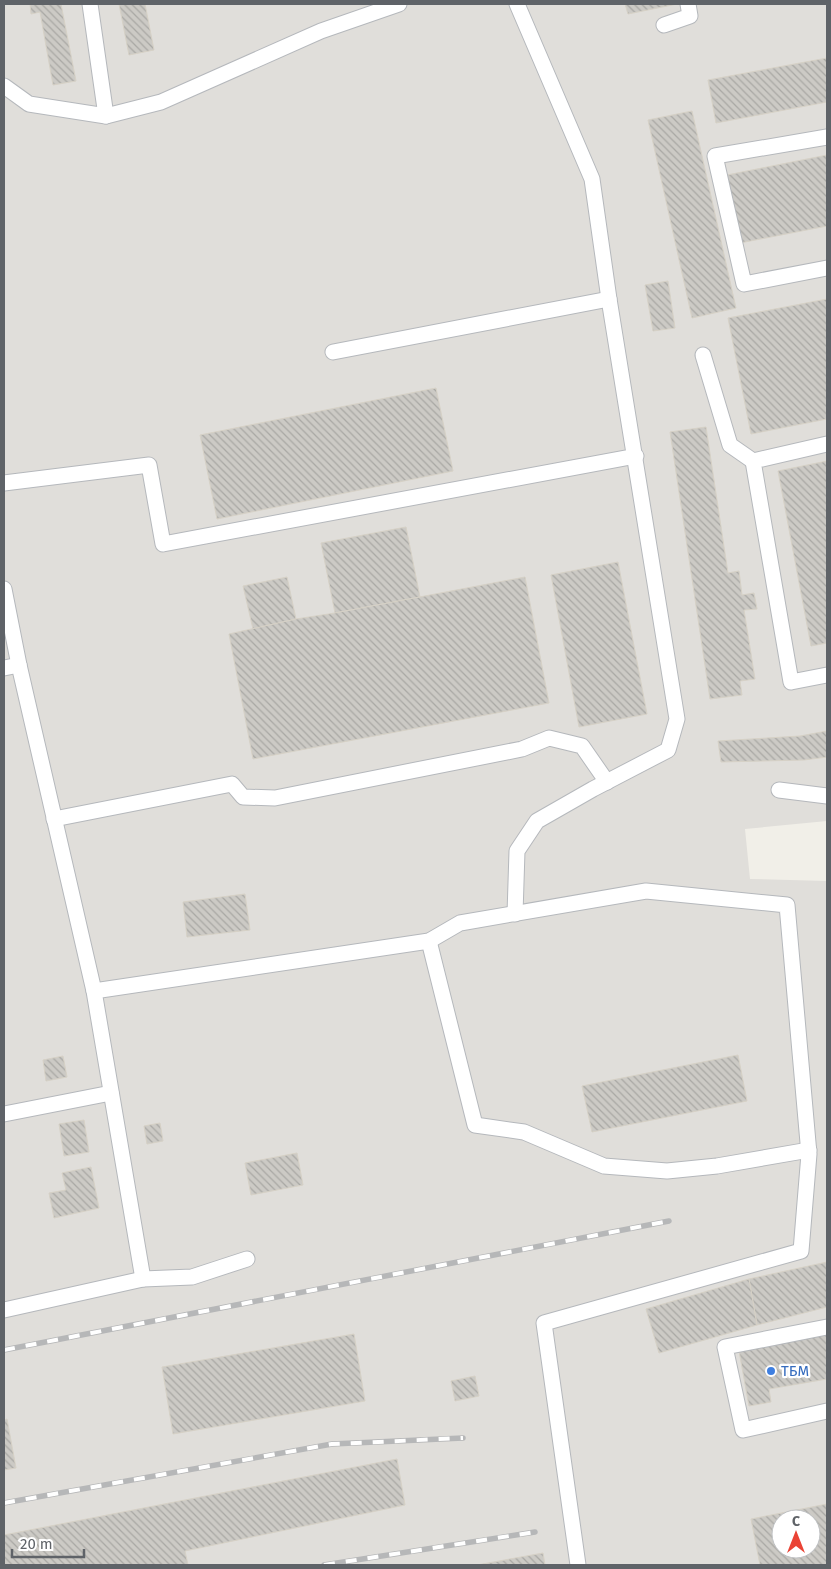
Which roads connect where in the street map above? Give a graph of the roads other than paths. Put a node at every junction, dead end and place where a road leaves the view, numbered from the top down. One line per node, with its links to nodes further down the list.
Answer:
1 (90, 4): 7 (lane)
2 (399, 4): 7 (lane)
3 (517, 4): 10 (lane)
4 (688, 4): 5 (lane)
5 (664, 25)
6 (4, 86): 7 (lane)
7 (106, 116)
8 (827, 137): 9 (lane)
9 (827, 268)
10 (609, 299): 11 (lane); 14 (lane)
11 (333, 352)
12 (703, 355): 15 (lane)
13 (827, 444): 15 (lane)
14 (636, 456): 16 (lane); 21 (lane)
15 (753, 460): 20 (lane)
16 (4, 483)
17 (4, 589): 18 (lane)
18 (19, 665): 19 (lane); 24 (lane)
19 (4, 668)
20 (827, 675)
21 (607, 782): 24 (lane); 25 (lane)
22 (780, 790): 23 (lane)
23 (827, 796)
24 (54, 819): 27 (lane)
25 (514, 914): 26 (lane); 30 (lane)
26 (429, 941): 27 (lane); 30 (lane)
27 (94, 991): 28 (lane)
28 (111, 1093): 29 (lane); 32 (lane)
29 (4, 1114)
30 (809, 1150): 36 (lane)
31 (247, 1259): 32 (lane)
32 (143, 1279): 33 (lane)
33 (4, 1310)
34 (827, 1327): 35 (lane)
35 (827, 1412)
36 (578, 1565)

